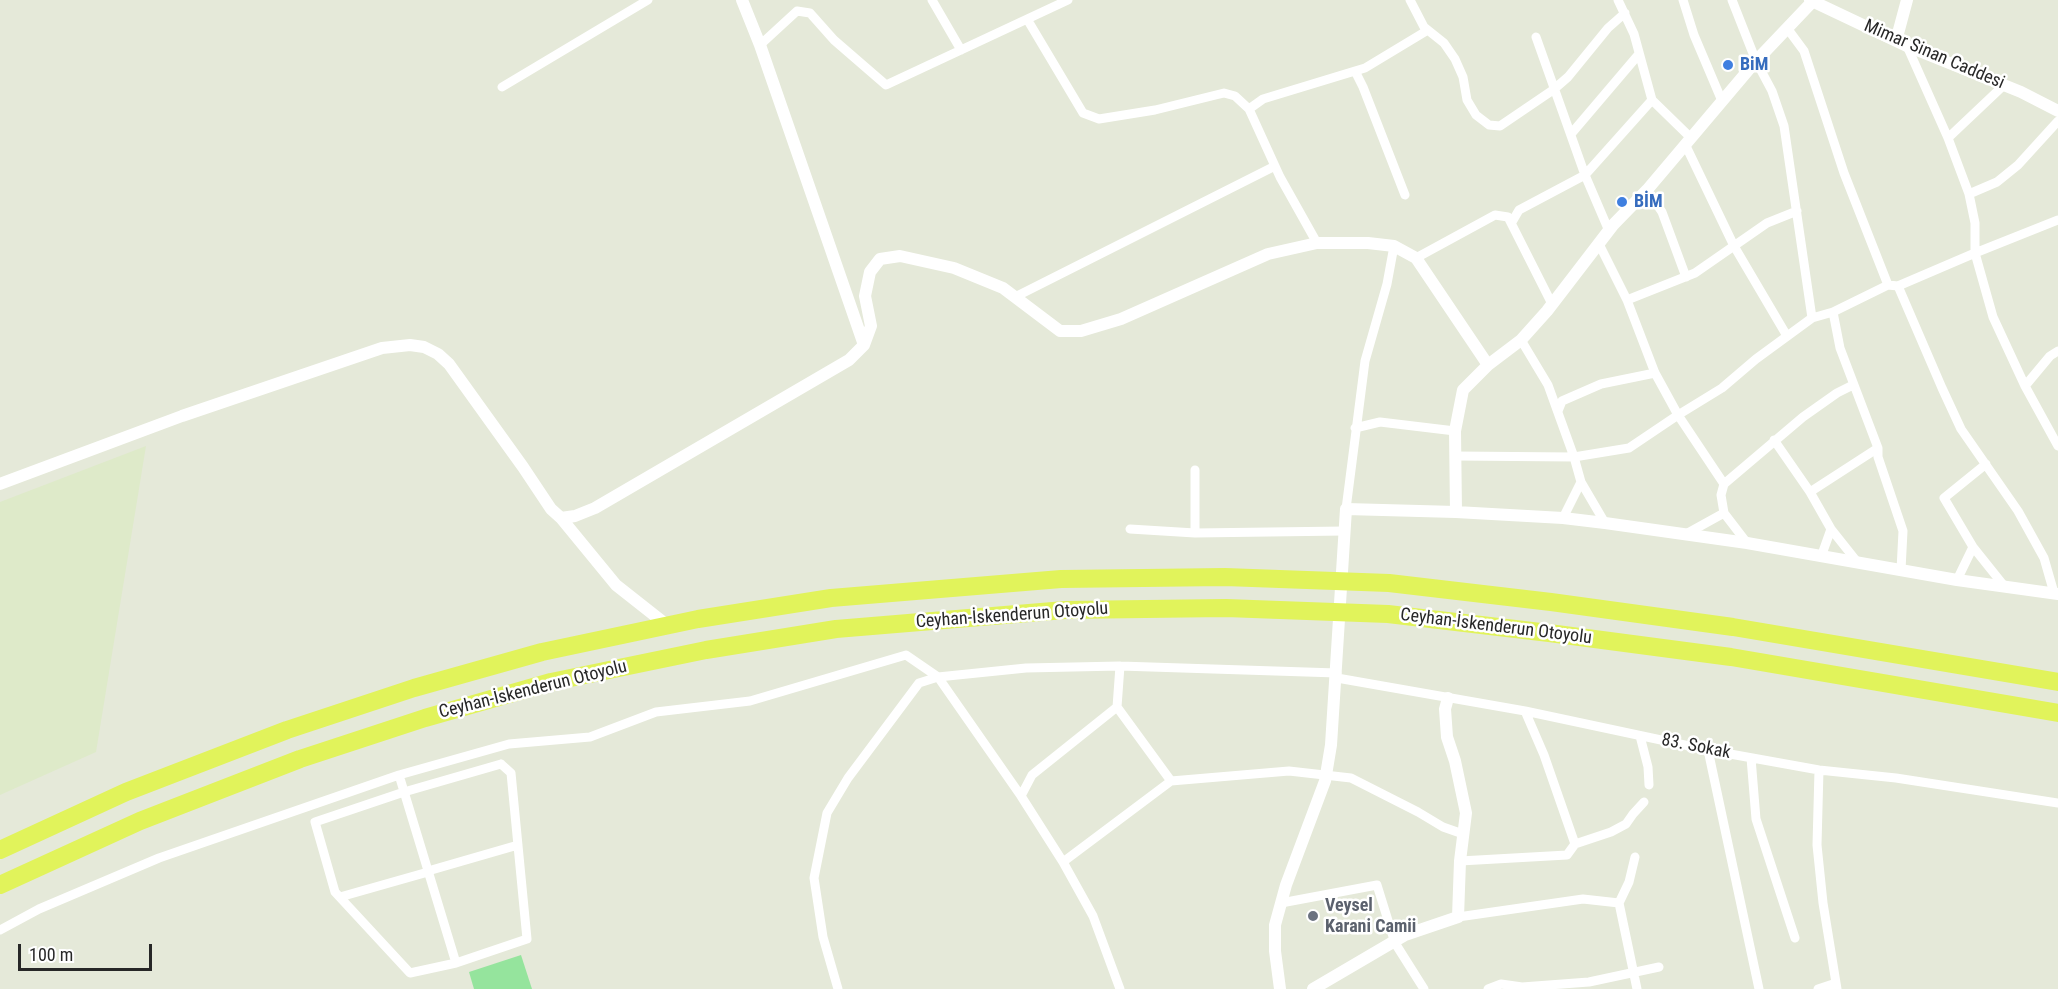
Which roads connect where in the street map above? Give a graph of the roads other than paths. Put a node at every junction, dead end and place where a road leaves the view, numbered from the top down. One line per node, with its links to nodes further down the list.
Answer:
1 (648, 0): 23 (street)
2 (742, 0): 17 (street)
3 (932, 0): 18 (street)
4 (1068, 0): 12 (street)
5 (1410, 0): 14 (street)
6 (1618, 0): 11 (street)
7 (1683, 0): 26 (street)
8 (1732, 0): 20 (street)
9 (1907, 0): 16 (street)
10 (1811, 1): 13 (street); 16 (street, Mimar Sinan Caddesi)
11 (1625, 13): 19 (street); 24 (street)
12 (1027, 19): 18 (street); 27 (street)
13 (1787, 28): 20 (street); 49 (street)
14 (1428, 30): 21 (street); 24 (street)
15 (1536, 37): 24 (street)
16 (1901, 43): 22 (street, Mimar Sinan Caddesi); 31 (street)
17 (760, 45): 18 (street); 57 (street)
18 (961, 50)
19 (1639, 54): 25 (street); 30 (street)
20 (1756, 61): 26 (street); 38 (street)
21 (1355, 71): 27 (street); 37 (street)
22 (2004, 85): 28 (street, Mimar Sinan Caddesi); 31 (street)
23 (502, 87)
24 (1553, 90): 30 (street)
25 (1652, 100): 32 (street); 34 (street)
26 (1722, 101): 32 (street)
27 (1249, 108): 33 (street)
28 (2058, 111)
29 (2058, 122): 36 (street)
30 (1571, 134): 34 (street)
31 (1948, 138): 36 (street)
32 (1687, 141): 35 (street); 45 (street)
33 (1275, 166): 42 (street); 50 (street)
34 (1585, 175): 40 (street); 41 (street)
35 (1647, 190): 41 (street); 48 (street)
36 (1970, 194): 46 (street)
37 (1405, 195)
38 (1797, 211): 45 (street); 54 (street)
39 (2058, 220): 46 (street)
40 (1512, 222): 47 (street); 52 (street)
41 (1609, 231): 43 (street)
42 (1317, 243): 44 (street); 50 (street)
43 (1599, 244): 51 (street); 52 (street)
44 (1394, 246): 47 (street); 65 (street)
45 (1734, 246): 48 (street); 55 (street)
46 (1975, 253): 49 (street); 62 (street)
47 (1416, 258): 59 (street)
48 (1686, 277): 51 (street)
49 (1893, 285): 53 (street); 72 (street)
50 (1015, 297): 57 (street)
51 (1627, 300): 60 (street)
52 (1552, 304): 56 (street)
53 (1833, 312): 54 (street); 61 (street)
54 (1812, 318): 55 (street)
55 (1786, 336): 64 (street)
56 (1521, 340): 59 (street); 63 (street)
57 (864, 345): 81 (street)
58 (2058, 351): 62 (street)
59 (1488, 365): 66 (street)
60 (1655, 373): 63 (street); 64 (street)
61 (1854, 385): 67 (street); 69 (street)
62 (2025, 386): 68 (street)
63 (1558, 411): 71 (street)
64 (1678, 415): 71 (street); 76 (street)
65 (1355, 429): 66 (street); 78 (street)
66 (1455, 431): 70 (street)
67 (1774, 440): 76 (street); 77 (street)
68 (2058, 447)
69 (1878, 448): 77 (street); 93 (street)
70 (1455, 456): 71 (street); 79 (street)
71 (1574, 457): 74 (street)
72 (1986, 464): 90 (street); 96 (street)
73 (1195, 470): 87 (street)
74 (1581, 482): 82 (street); 83 (street)
75 (0, 484): 81 (street)
76 (1724, 484): 80 (street)
77 (1810, 492): 84 (street)
78 (1346, 509): 79 (street); 86 (street)
79 (1456, 512): 82 (street)
80 (1724, 513): 88 (street); 89 (street)
81 (561, 518): 97 (street)
82 (1563, 518): 83 (street)
83 (1605, 523): 88 (street)
84 (1831, 528): 91 (street); 92 (street)
85 (1130, 529): 87 (street)
86 (1344, 531): 87 (street); 99 (street)
87 (1195, 533)
88 (1686, 534): 89 (street)
89 (1747, 543): 91 (street)
90 (1973, 547): 94 (street); 95 (street)
91 (1821, 557): 92 (street)
92 (1858, 563): 93 (street)
93 (1902, 570): 94 (street)
94 (1957, 580): 95 (street)
95 (2004, 586): 96 (street)
96 (2056, 594)
97 (668, 626): 101 (highway, Ceyhan-İskenderun Otoyolu); 121 (highway, Ceyhan-İskenderun Otoyolu)
98 (1120, 666): 99 (street, 83. Sokak); 100 (street, 83. Sokak); 103 (street)
99 (1337, 676): 102 (street, 83. Sokak); 110 (street)
100 (938, 677): 111 (street); 115 (street); 138 (street)
101 (2058, 682)
102 (1448, 698): 104 (street, 83. Sokak); 118 (street)
103 (1117, 707): 112 (street); 115 (street)
104 (1525, 711): 106 (street, 83. Sokak); 119 (street)
105 (2058, 713): 126 (highway, Ceyhan-İskenderun Otoyolu)
106 (1640, 736): 107 (street, 83. Sokak); 113 (street)
107 (1708, 750): 108 (street, 83. Sokak); 145 (street)
108 (1750, 758): 109 (street, 83. Sokak); 132 (street)
109 (1819, 770): 117 (street, 83. Sokak); 137 (street)
110 (1326, 774): 112 (street); 118 (street); 128 (street)
111 (399, 775): 114 (street); 131 (street)
112 (1171, 782): 124 (street)
113 (1648, 785)
114 (404, 792): 120 (street); 125 (street); 127 (street)
115 (1021, 796): 124 (street)
116 (1644, 802): 119 (street)
117 (2058, 803)
118 (1463, 834): 123 (street)
119 (1575, 844): 123 (street)
120 (518, 845): 125 (street); 134 (street)
121 (0, 850)
122 (1635, 857): 129 (street)
123 (1460, 861): 130 (street)
124 (1063, 862): 139 (street)
125 (428, 871): 127 (street); 134 (street)
126 (0, 885)
127 (340, 897): 134 (street)
128 (1281, 903): 133 (street); 140 (street)
129 (1619, 903): 130 (street); 136 (street)
130 (1458, 917): 133 (street)
131 (0, 930)
132 (1795, 938)
133 (1395, 943): 141 (street); 142 (street)
134 (456, 963)
135 (1659, 967): 136 (street)
136 (1633, 972): 143 (street); 144 (street)
137 (1836, 986): 146 (street)
138 (838, 989)
139 (1120, 989)
140 (1280, 989)
141 (1313, 989)
142 (1424, 989)
143 (1488, 989)
144 (1637, 989)
145 (1758, 989)
146 (1818, 989)

